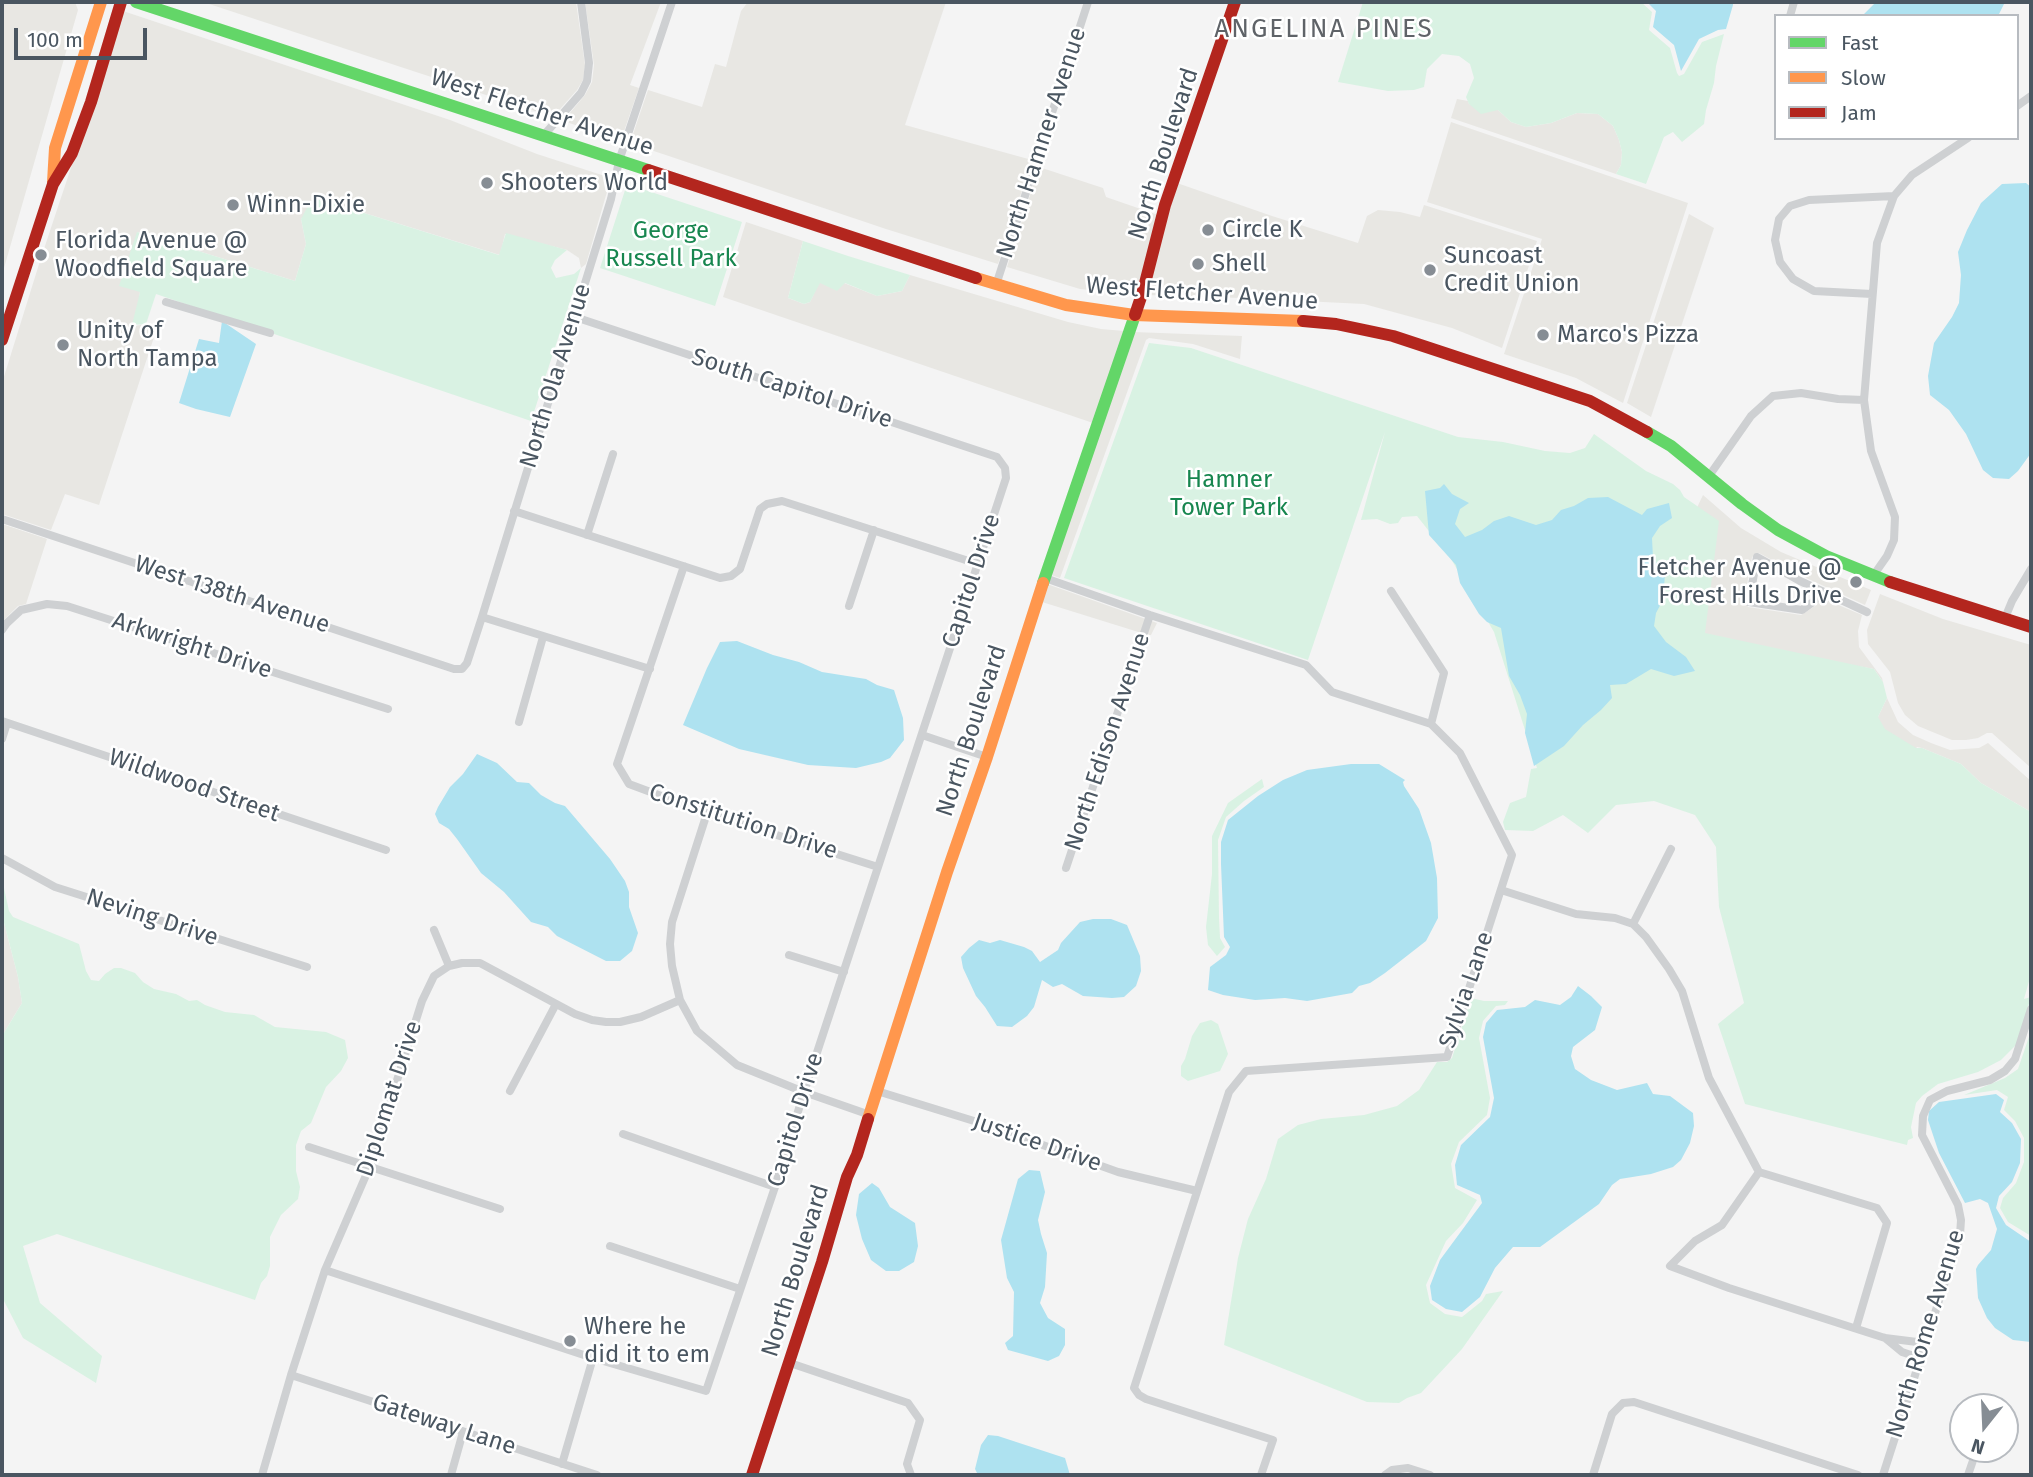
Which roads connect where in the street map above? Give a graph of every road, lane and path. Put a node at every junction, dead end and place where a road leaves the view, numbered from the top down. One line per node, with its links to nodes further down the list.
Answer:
1 (101, 2): 11 (main road)
2 (121, 2): 11 (main road)
3 (136, 2): 8 (main road, West Fletcher Avenue)
4 (581, 2): 8 (street)
5 (672, 2): 10 (street, North Ola Avenue)
6 (1088, 2): 13 (street, North Hamner Avenue)
7 (1235, 2): 16 (main road, North Boulevard)
8 (544, 135): 10 (main road, West Fletcher Avenue)
9 (1965, 140): 12 (street)
10 (619, 161): 13 (main road, West Fletcher Avenue); 17 (street, North Ola Avenue)
11 (53, 184): 19 (main road)
12 (1894, 196): 14 (street); 14 (street)
13 (996, 285): 16 (main road, West Fletcher Avenue)
14 (1872, 294): 20 (street)
15 (166, 302): 18 (street)
16 (1134, 315): 23 (main road, West Fletcher Avenue); 32 (main road, North Boulevard)
17 (575, 317): 22 (street, South Capitol Drive); 24 (street, North Ola Avenue)
18 (270, 333)
19 (2, 340)
20 (1864, 400): 23 (street); 31 (street)
21 (613, 454): 27 (street)
22 (1005, 468): 28 (street, Capitol Drive)
23 (1709, 476): 31 (main road, West Fletcher Avenue)
24 (514, 511): 27 (street); 38 (street, North Ola Avenue)
25 (2, 519): 43 (street, West 138th Avenue)
26 (874, 530): 28 (street); 29 (street); 35 (street)
27 (587, 535): 29 (street)
28 (978, 564): 49 (street, Capitol Drive)
29 (684, 566): 44 (street, Constitution Drive)
30 (2031, 569): 39 (street)
31 (1873, 576): 39 (main road, West Fletcher Avenue)
32 (1045, 578): 37 (street, Sylvia Lane); 51 (main road, North Boulevard)
33 (1391, 591): 48 (street)
34 (1822, 592): 34 (street); 36 (street)
35 (849, 606)
36 (1867, 612)
37 (1150, 615): 48 (street, Sylvia Lane); 57 (street, North Edison Avenue)
38 (482, 617): 42 (street); 43 (street, North Ola Avenue)
39 (2005, 618): 40 (main road, West Fletcher Avenue)
40 (2031, 627)
41 (2, 630): 45 (street, Arkwright Drive)
42 (543, 637): 44 (street); 47 (street)
43 (462, 669)
44 (650, 669): 52 (street, Constitution Drive)
45 (388, 709)
46 (4, 722): 50 (street); 54 (street, Wildwood Street)
47 (519, 722)
48 (1431, 724): 58 (street, Sylvia Lane)
49 (922, 734): 51 (street); 56 (street, Capitol Drive)
50 (2, 739)
51 (987, 757): 69 (main road, North Boulevard)
52 (707, 813): 56 (street, Constitution Drive); 65 (street)
53 (1671, 849): 59 (street)
54 (386, 850)
55 (2, 858): 63 (street, Neving Drive)
56 (878, 867): 64 (street, Capitol Drive)
57 (1066, 868)
58 (1501, 890): 59 (street); 77 (street, Sylvia Lane)
59 (1633, 925): 75 (street)
60 (434, 930): 62 (street)
61 (789, 955): 64 (street)
62 (449, 966): 66 (street); 74 (street, Diplomat Drive)
63 (307, 967)
64 (844, 972): 70 (street, Capitol Drive)
65 (680, 1000): 66 (street); 70 (street)
66 (556, 1004): 68 (street)
67 (2031, 1009): 84 (street, North Rome Avenue)
68 (510, 1091)
69 (877, 1091): 71 (main road, North Boulevard); 77 (street, Justice Drive)
70 (804, 1092): 71 (street); 76 (street, Capitol Drive)
71 (870, 1115): 87 (main road, North Boulevard)
72 (623, 1135): 76 (street)
73 (309, 1147): 74 (street)
74 (370, 1167): 78 (street); 80 (street, Diplomat Drive)
75 (1759, 1172): 82 (street); 82 (street)
76 (775, 1187): 81 (street, Capitol Drive)
77 (1197, 1191): 96 (street, Sylvia Lane)
78 (500, 1209)
79 (610, 1246): 81 (street)
80 (325, 1270): 85 (street, Capitol Drive); 88 (street, Diplomat Drive)
81 (740, 1289): 85 (street, Capitol Drive)
82 (1856, 1328): 83 (street)
83 (1885, 1338): 84 (street); 86 (street)
84 (1925, 1343): 86 (street, North Rome Avenue)
85 (593, 1358): 90 (street)
86 (1920, 1358): 101 (street, North Rome Avenue)
87 (790, 1363): 94 (main road, North Boulevard); 95 (street)
88 (291, 1375): 89 (street, Gateway Lane); 91 (street, Diplomat Drive)
89 (463, 1432): 90 (street, Gateway Lane); 92 (street)
90 (562, 1464): 93 (street, Gateway Lane)
91 (262, 1475)
92 (451, 1475)
93 (597, 1475)
94 (752, 1475)
95 (911, 1475)
96 (1261, 1475)
97 (1384, 1475): 98 (street)
98 (1430, 1475)
99 (1593, 1475): 100 (street)
100 (1858, 1475)
101 (1883, 1475)

